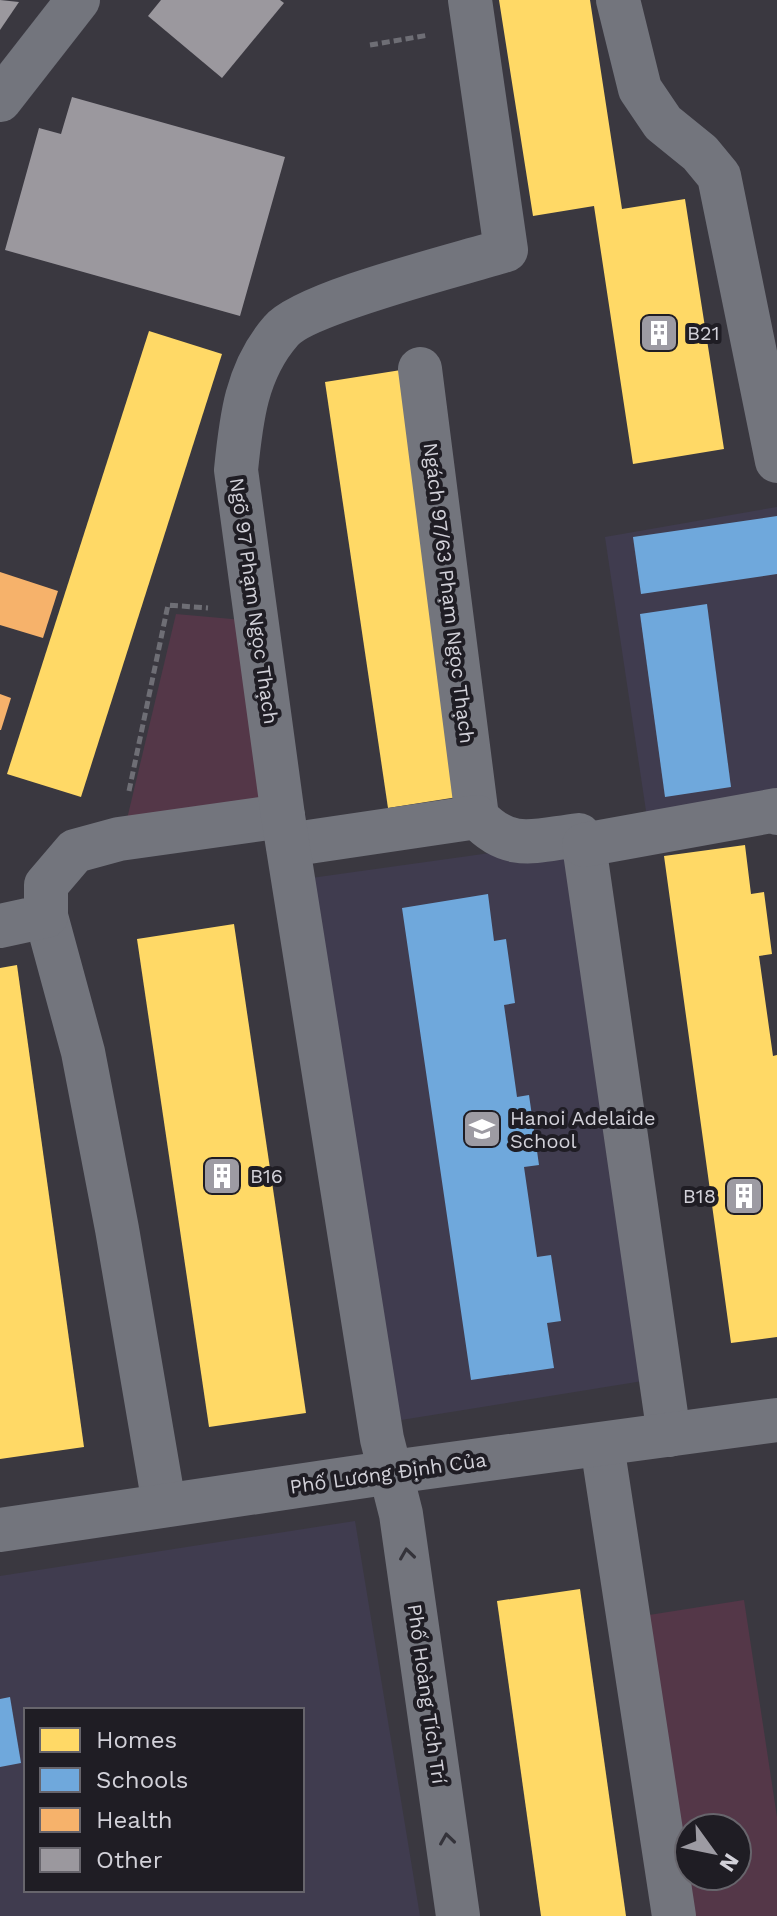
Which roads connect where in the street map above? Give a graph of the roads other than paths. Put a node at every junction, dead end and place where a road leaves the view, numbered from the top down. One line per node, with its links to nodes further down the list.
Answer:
1 (78, 0): 4 (street)
2 (618, 0): 6 (street)
3 (472, 14): 9 (street, Ngõ 97 Phạm Ngọc Thạch)
4 (2, 91)
5 (420, 369): 8 (street, Ngách 97/63 Phạm Ngọc Thạch)
6 (777, 461)
7 (777, 813): 10 (street)
8 (491, 829): 9 (street); 10 (street)
9 (286, 830): 11 (street); 16 (street, Ngõ 97 Phạm Ngọc Thạch)
10 (584, 845): 14 (street)
11 (46, 916): 12 (street); 17 (street)
12 (0, 926)
13 (777, 1420): 14 (street, Phố Lương Định Của)
14 (669, 1435): 15 (street, Phố Lương Định Của)
15 (602, 1445): 16 (street, Phố Lương Định Của); 20 (street)
16 (392, 1472): 17 (street, Phố Lương Định Của); 19 (street, Phố Hoàng Tích Trí, one-way to 16)
17 (164, 1504): 18 (street, Phố Lương Định Của)
18 (0, 1530)
19 (458, 1916)
20 (674, 1916)

